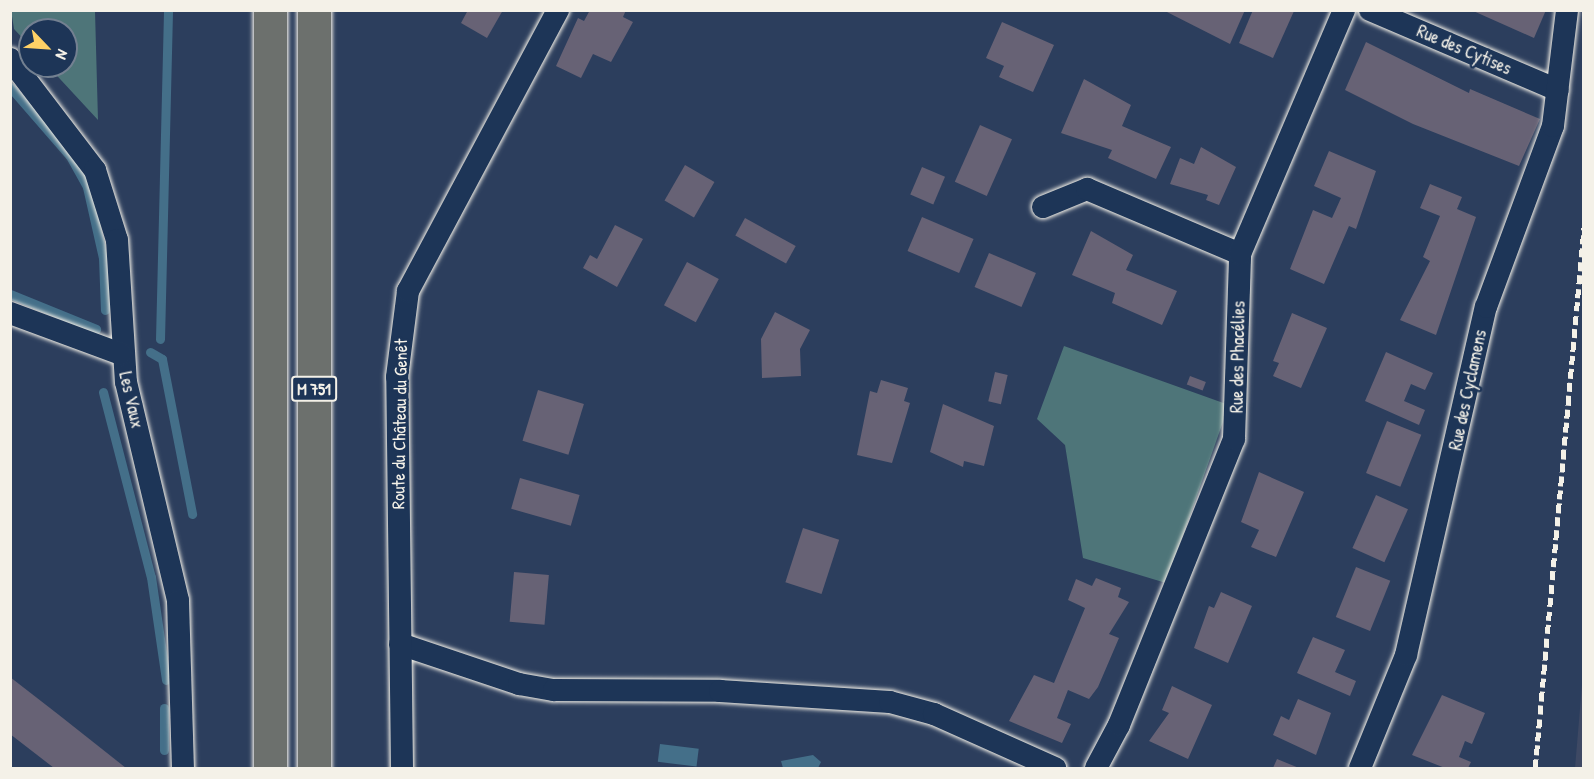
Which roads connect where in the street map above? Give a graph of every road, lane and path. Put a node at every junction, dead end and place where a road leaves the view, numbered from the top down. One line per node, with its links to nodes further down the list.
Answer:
1 (270, 10): 15 (highway, M 751)
2 (314, 10): 16 (highway, M 751)
3 (558, 10): 13 (street, Route du Château du Genêt)
4 (1344, 10): 10 (street, Rue des Phacélies)
5 (1370, 10): 8 (street, Rue des Cytises)
6 (1567, 10): 8 (street, Rue des Cyclamens)
7 (10, 59): 12 (street, Les Vaux)
8 (1558, 90): 20 (street, Rue des Cyclamens)
9 (1043, 207): 10 (street)
10 (1240, 254): 19 (street, Rue des Phacélies)
11 (10, 313): 12 (street)
12 (121, 354): 14 (street, Les Vaux)
13 (400, 644): 17 (street, Route du Château du Genêt); 18 (street)
14 (183, 768)
15 (270, 768)
16 (314, 768)
17 (402, 768)
18 (1054, 768)
19 (1096, 768)
20 (1360, 768)

